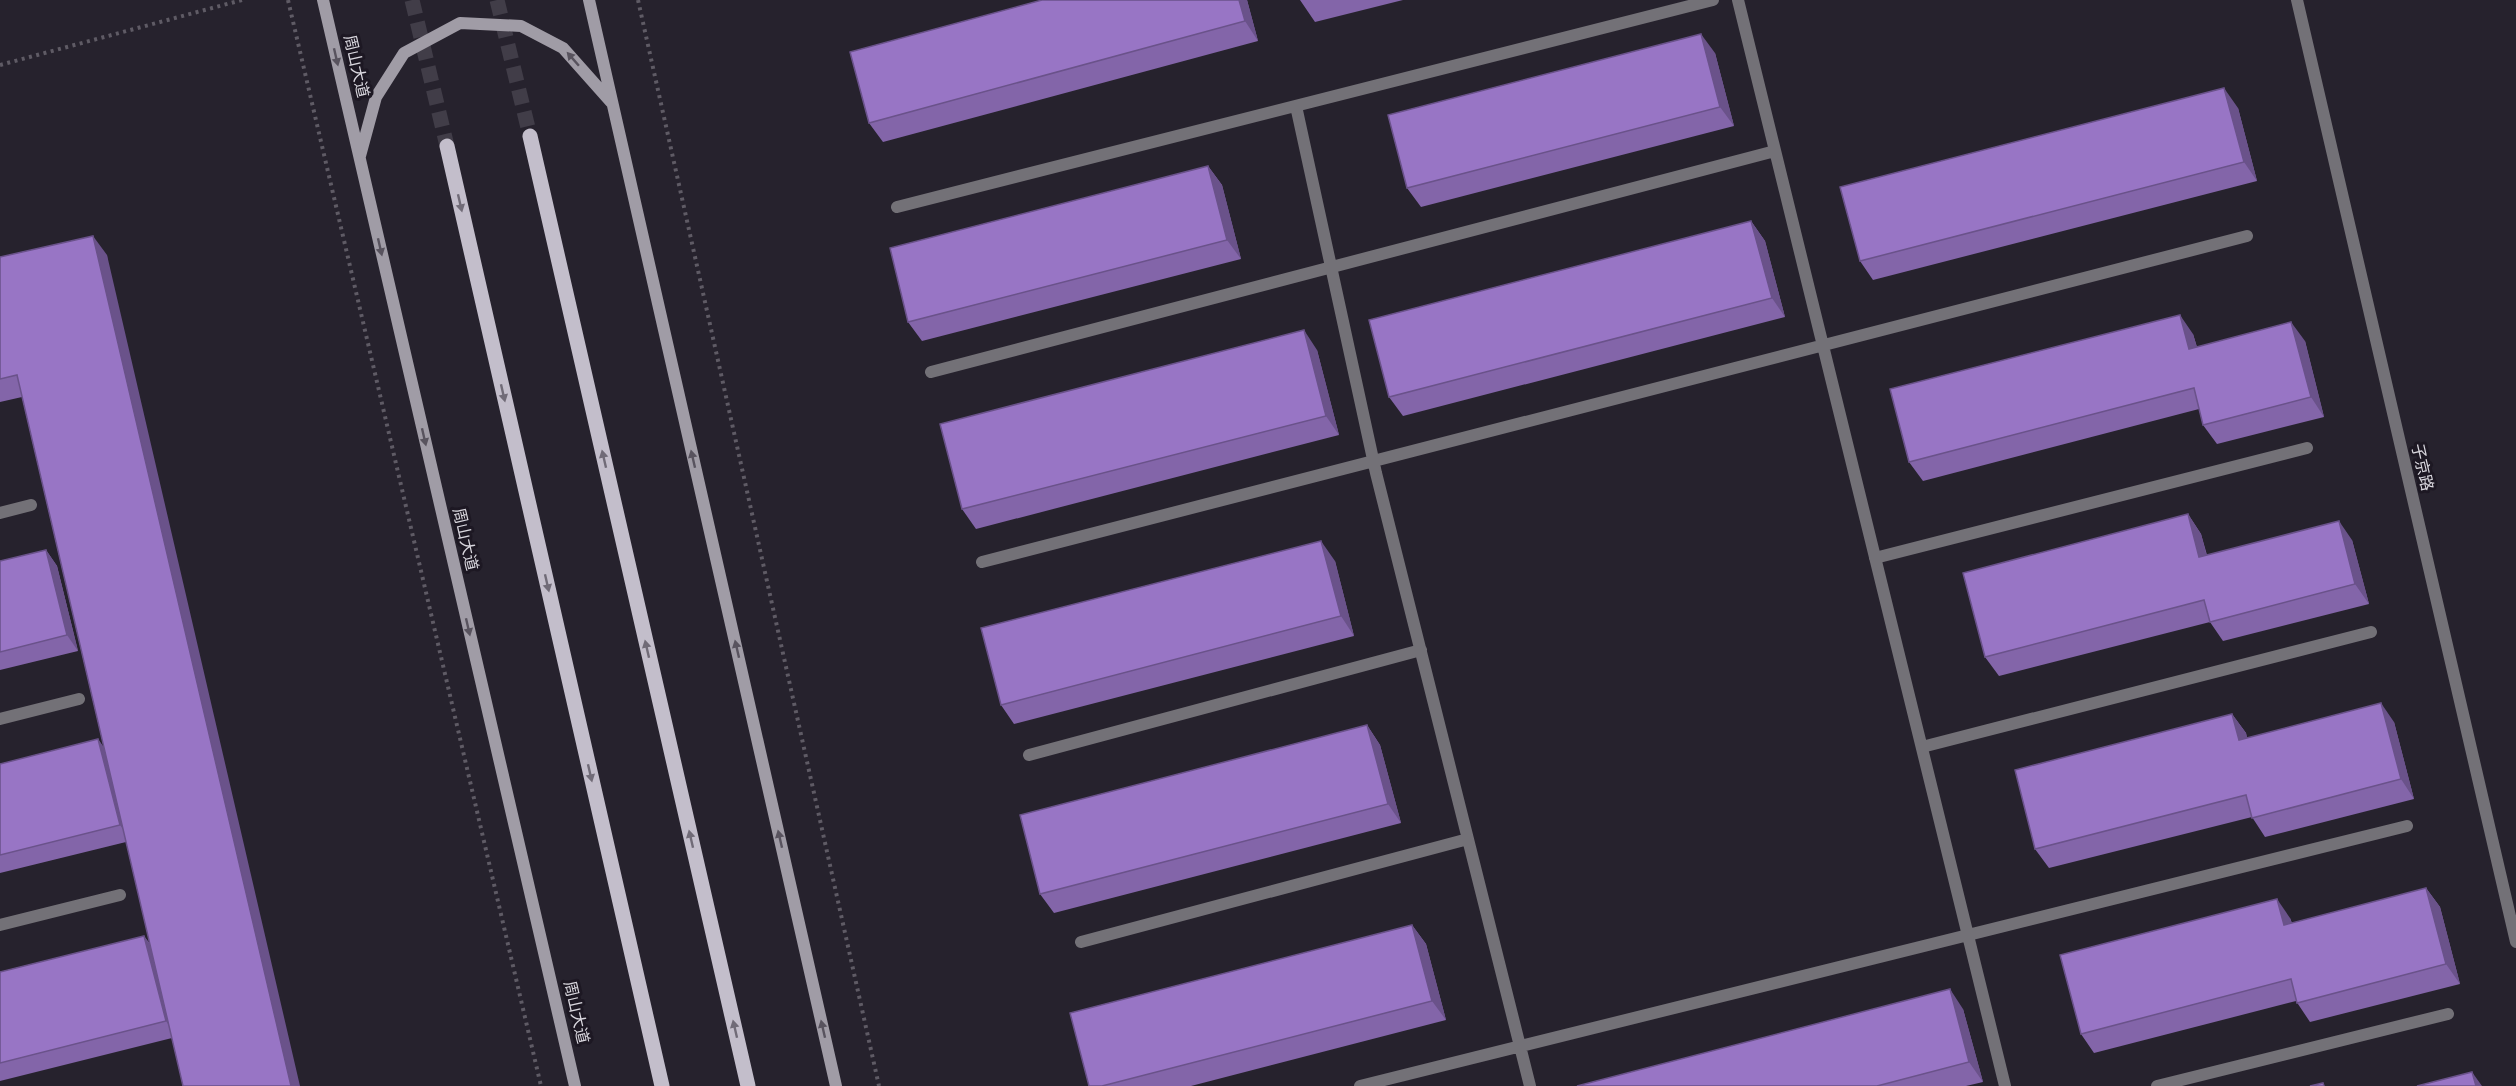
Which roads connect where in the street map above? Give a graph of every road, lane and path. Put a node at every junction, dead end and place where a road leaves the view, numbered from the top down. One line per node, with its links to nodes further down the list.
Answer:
1 (242, 0): 9 (path)
2 (288, 0): 42 (path)
3 (323, 0): 15 (main road, 周山大道, one-way to 15)
4 (589, 0): 10 (main road)
5 (638, 0): 47 (path)
6 (1713, 0): 11 (street)
7 (1738, 0): 14 (street)
8 (2297, 0): 39 (street, 子京路)
9 (0, 65)
10 (612, 103): 15 (main road, one-way to 15); 46 (main road, one-way to 10)
11 (1296, 106): 16 (street); 18 (street)
12 (530, 136): 45 (main road, one-way to 12)
13 (447, 146): 44 (main road, one-way to 44)
14 (1775, 151): 18 (street); 19 (street)
15 (359, 158): 43 (main road, 周山大道, one-way to 43)
16 (897, 207)
17 (2247, 236): 19 (street)
18 (1331, 267): 20 (street); 22 (street)
19 (1823, 345): 22 (street); 25 (street)
20 (932, 372)
21 (2307, 448): 25 (street)
22 (1374, 461): 26 (street); 28 (street)
23 (31, 505): 24 (street)
24 (0, 513)
25 (1875, 558): 31 (street)
26 (982, 562)
27 (2371, 632): 31 (street)
28 (1421, 650): 32 (street); 34 (street)
29 (78, 699): 30 (street)
30 (0, 719)
31 (1922, 747): 37 (street)
32 (1029, 755)
33 (2407, 826): 37 (street)
34 (1468, 839): 38 (street); 41 (street)
35 (120, 895): 36 (street)
36 (0, 925)
37 (1968, 935): 41 (street); 50 (street)
38 (1081, 942)
39 (2516, 942)
40 (2448, 1014): 51 (street)
41 (1520, 1047): 48 (street); 49 (street)
42 (541, 1086)
43 (575, 1086)
44 (662, 1086)
45 (748, 1086)
46 (836, 1086)
47 (879, 1086)
48 (1360, 1086)
49 (1530, 1086)
50 (2005, 1086)
51 (2157, 1086)

